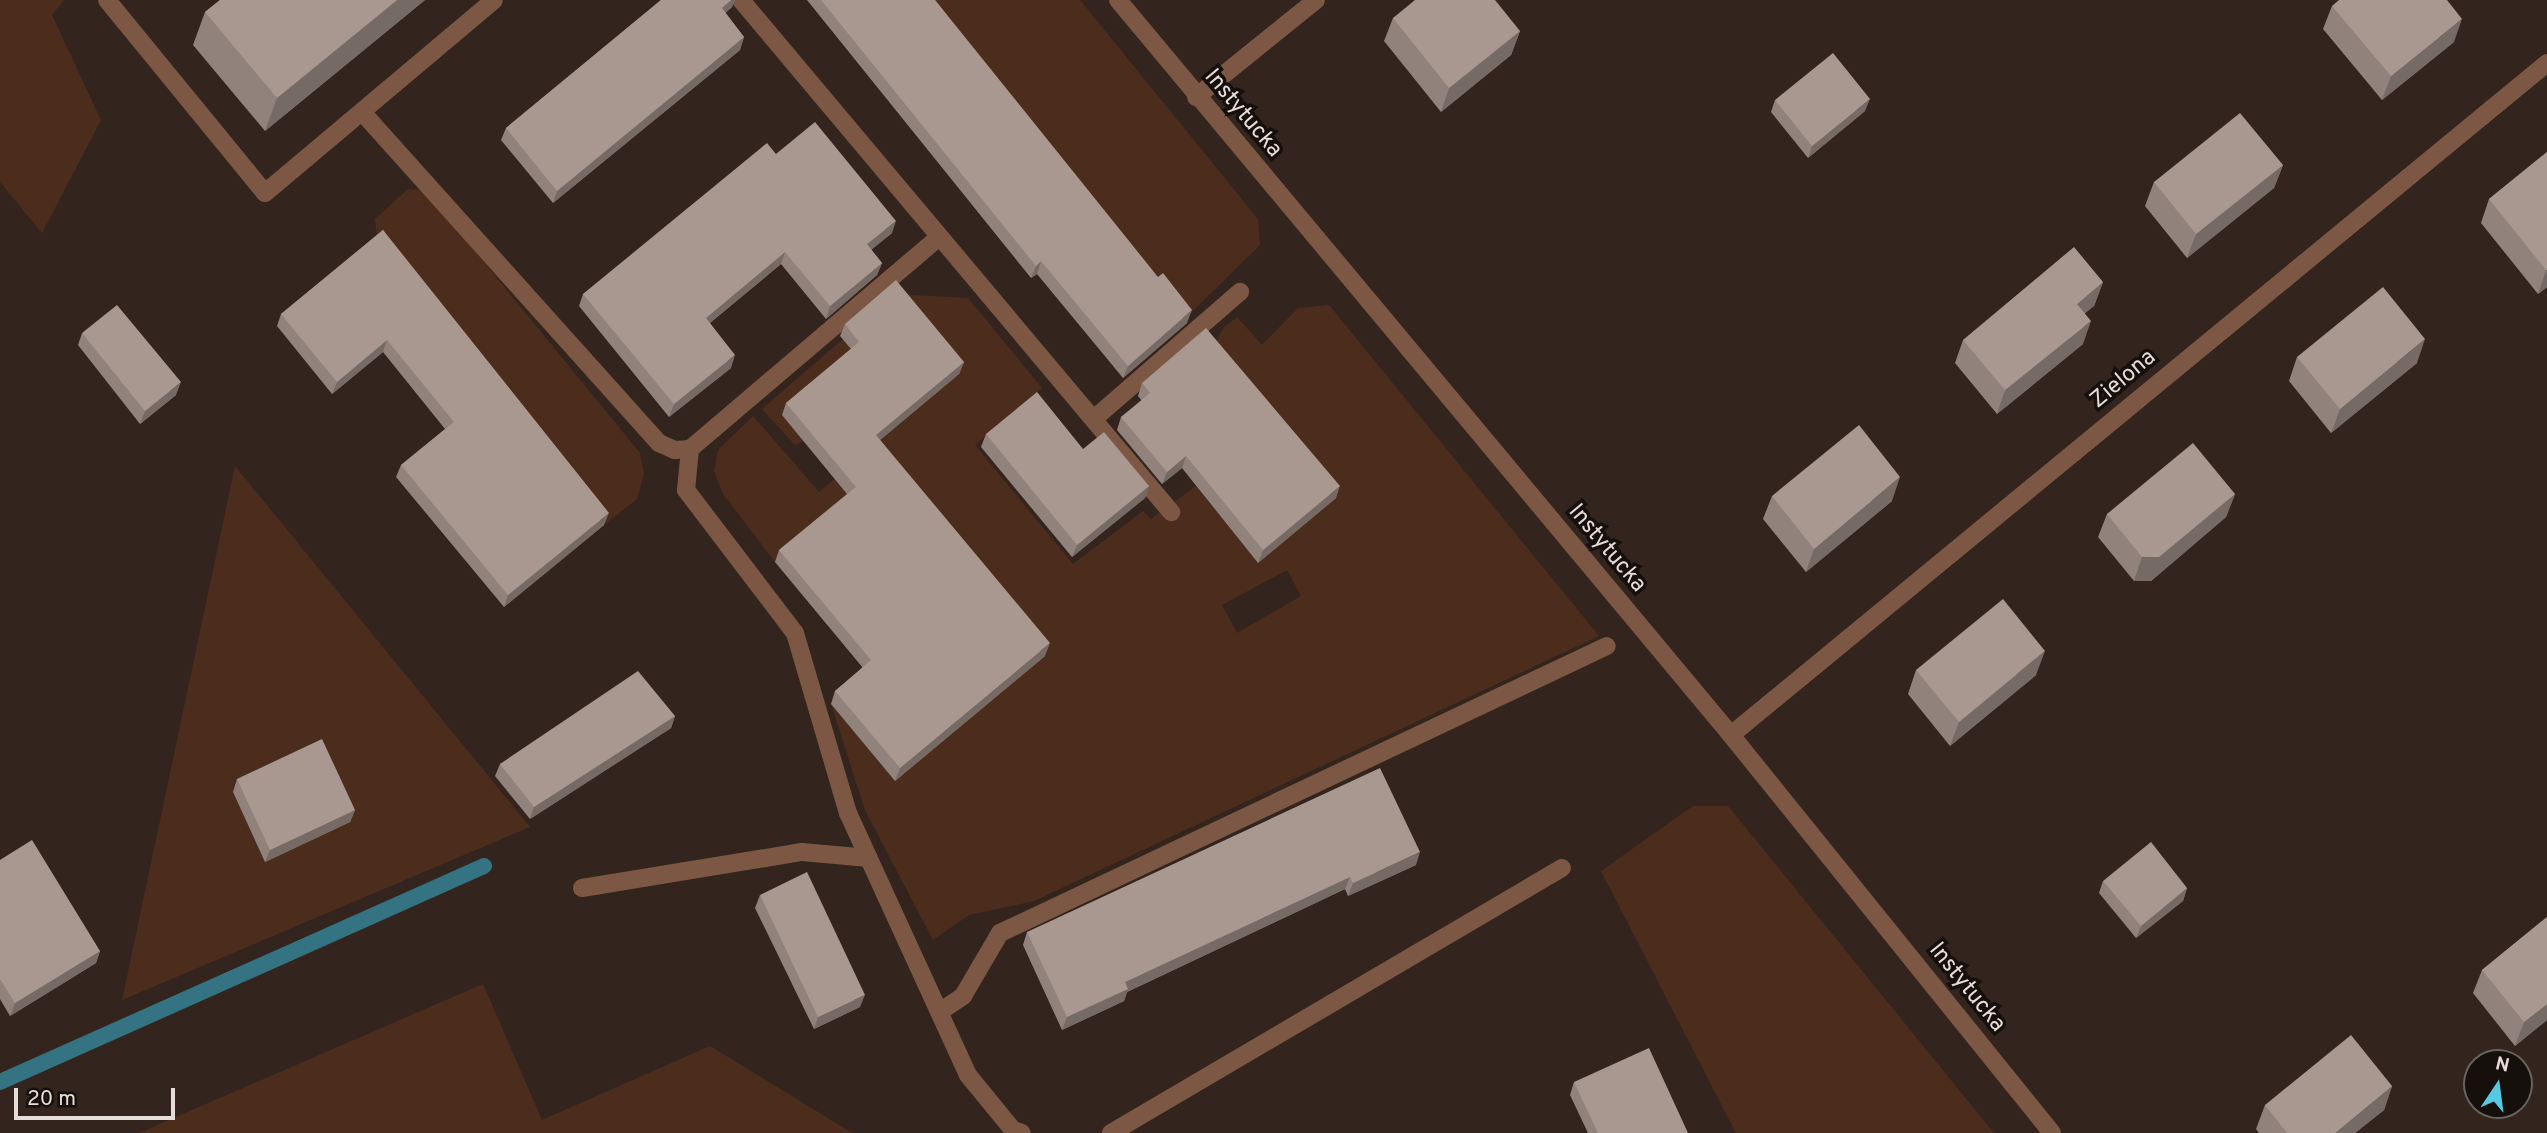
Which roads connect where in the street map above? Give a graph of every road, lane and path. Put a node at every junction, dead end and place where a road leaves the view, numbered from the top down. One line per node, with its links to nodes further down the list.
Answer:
1 (107, 0): 8 (street)
2 (494, 0): 8 (street)
3 (741, 0): 9 (street)
4 (1118, 0): 7 (street, Instytucka)
5 (1316, 0): 7 (street)
6 (2547, 62): 15 (street, Zielona)
7 (1196, 97): 15 (street, Instytucka)
8 (362, 112): 12 (street)
9 (937, 239): 11 (street); 12 (street)
10 (1240, 292): 11 (street)
11 (1096, 417): 13 (street)
12 (690, 449): 16 (street)
13 (1171, 512)
14 (1607, 646): 19 (street)
15 (1731, 735): 22 (street, Instytucka)
16 (869, 858): 18 (street); 19 (street)
17 (1562, 868): 21 (street)
18 (582, 888)
19 (941, 1011): 20 (street)
20 (1022, 1133)
21 (1111, 1133)
22 (2052, 1133)

